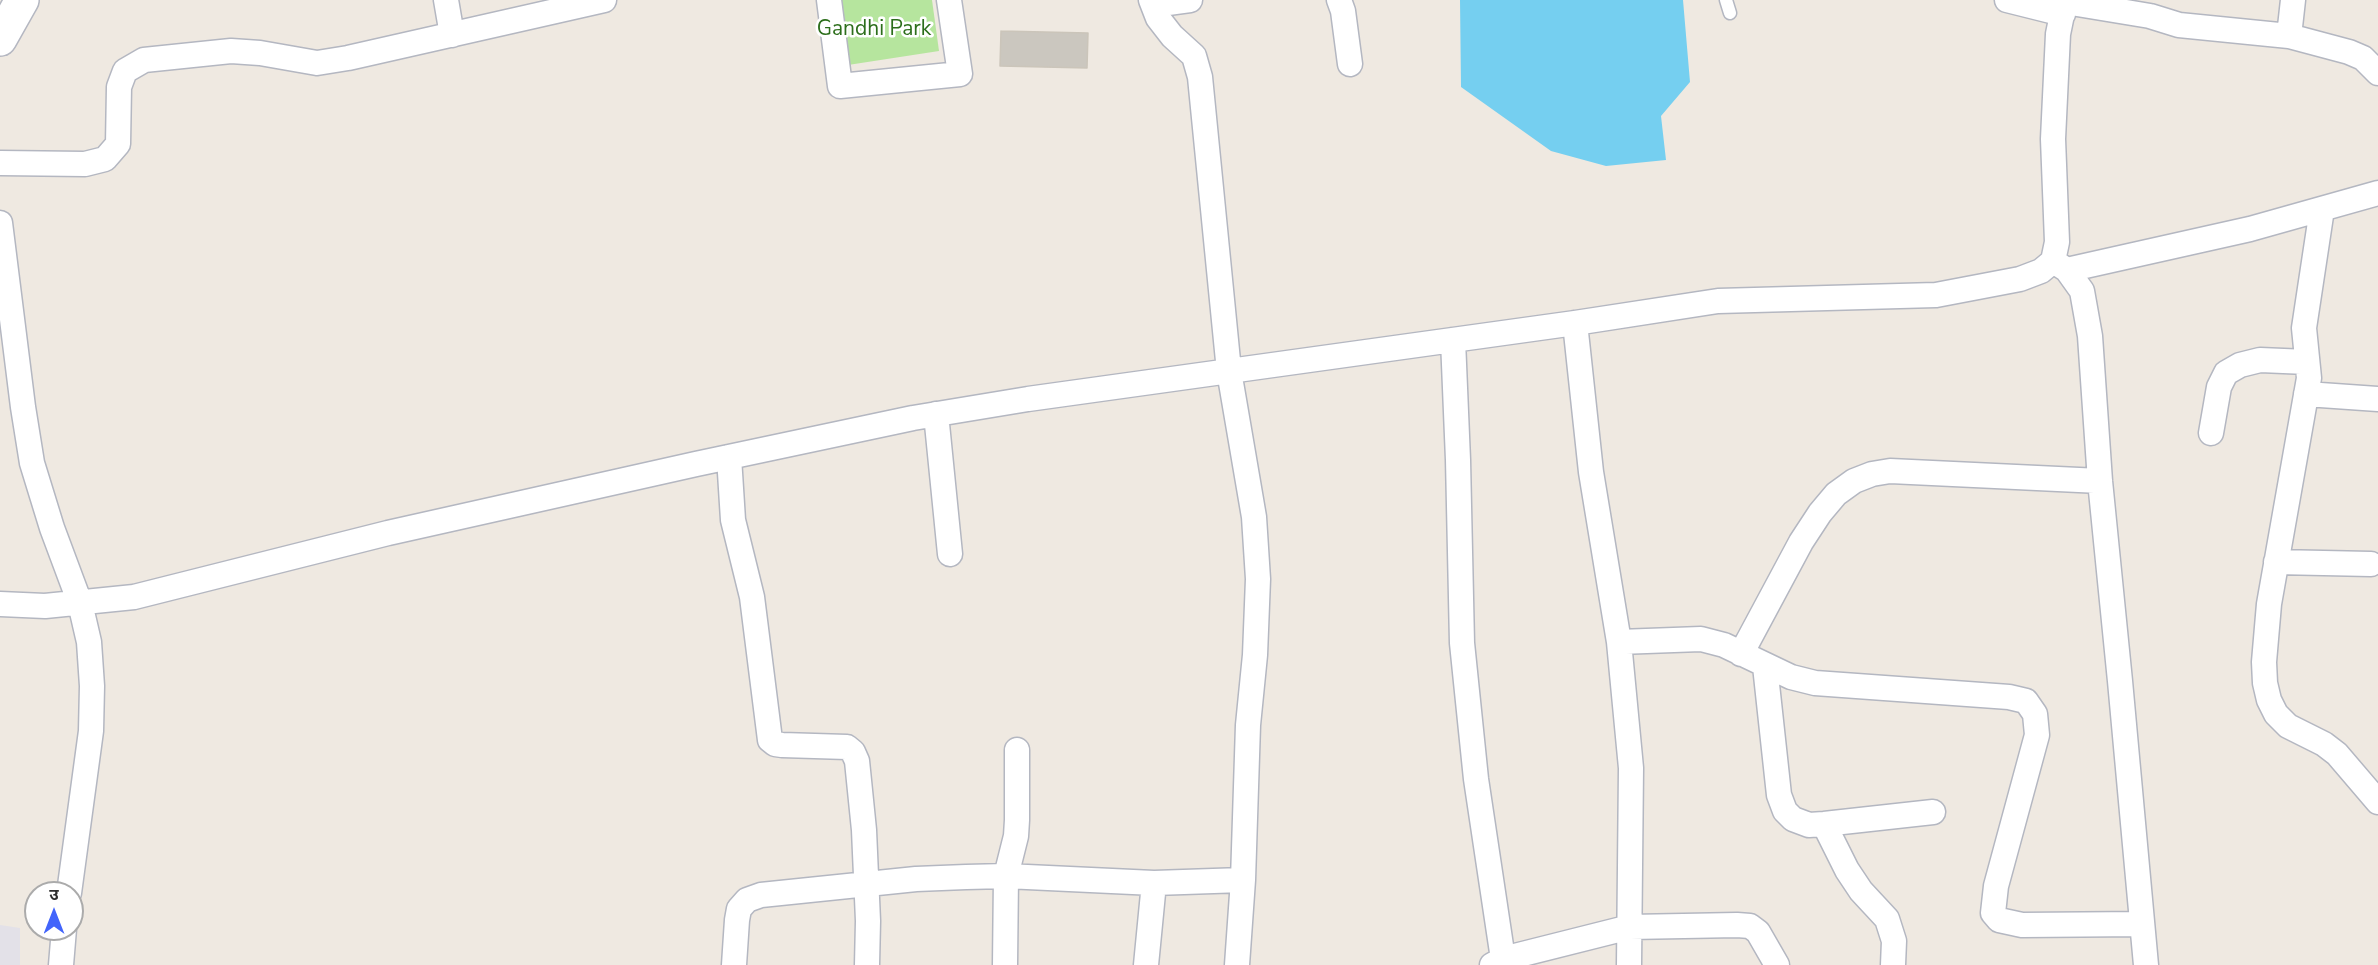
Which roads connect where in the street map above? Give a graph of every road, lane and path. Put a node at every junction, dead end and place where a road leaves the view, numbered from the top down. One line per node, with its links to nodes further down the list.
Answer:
1 (22, 0): 16 (main road)
2 (446, 0): 14 (street)
3 (829, 0): 4 (street)
4 (949, 0)
5 (1190, 0): 11 (street)
6 (1339, 0): 17 (street)
7 (1726, 0): 13 (lane)
8 (2007, 0): 12 (street)
9 (2293, 0): 15 (street)
10 (597, 1): 14 (street)
11 (1152, 2): 27 (street)
12 (2064, 5): 15 (street); 23 (street)
13 (1730, 13)
14 (452, 35): 19 (street)
15 (2289, 36): 18 (street)
16 (0, 39)
17 (1350, 64)
18 (2378, 74)
19 (0, 163)
20 (2378, 193): 21 (street)
21 (2322, 209): 23 (street); 26 (street)
22 (0, 223): 37 (street)
23 (2060, 266): 24 (street); 33 (street)
24 (1575, 323): 25 (street); 39 (street)
25 (1453, 340): 27 (street); 54 (street)
26 (2307, 362): 28 (street); 31 (street)
27 (1229, 371): 30 (street); 47 (street)
28 (2307, 394): 29 (street); 35 (street)
29 (2378, 399)
30 (936, 414): 32 (street); 34 (street)
31 (2211, 433)
32 (729, 457): 37 (street); 49 (street)
33 (2100, 481): 40 (street); 51 (street)
34 (950, 554)
35 (2276, 562): 36 (street); 43 (street)
36 (2371, 564)
37 (80, 603): 38 (street); 48 (street)
38 (0, 604)
39 (1619, 642): 40 (street); 52 (street)
40 (1741, 654): 41 (street)
41 (1765, 666): 45 (street); 51 (street)
42 (1017, 750): 46 (street)
43 (2378, 802)
44 (1933, 812): 45 (street)
45 (1824, 824): 63 (street)
46 (1006, 876): 49 (street); 50 (street); 58 (street)
47 (1243, 880): 50 (street); 60 (street)
48 (71, 881)
49 (866, 883): 56 (street); 57 (street)
50 (1154, 883): 59 (street)
51 (2142, 924): 64 (street)
52 (1630, 927): 54 (street); 61 (street); 62 (street)
53 (63, 941): 55 (street)
54 (1497, 962)
55 (60, 965)
56 (734, 965)
57 (867, 965)
58 (1005, 965)
59 (1146, 965)
60 (1237, 965)
61 (1629, 965)
62 (1777, 965)
63 (1893, 965)
64 (2146, 965)

